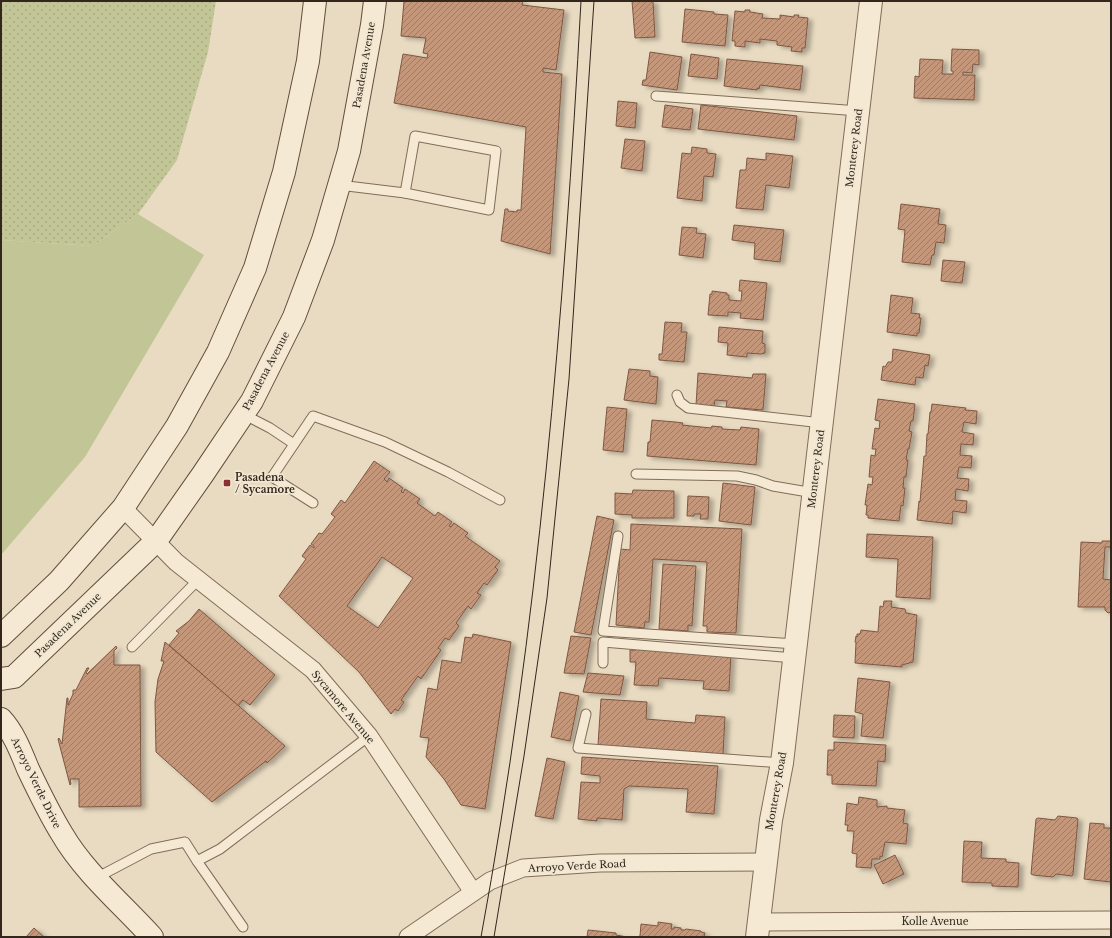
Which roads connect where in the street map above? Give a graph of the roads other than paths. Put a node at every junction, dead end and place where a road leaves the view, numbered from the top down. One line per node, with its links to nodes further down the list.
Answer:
1 (315, 1): 16 (main road)
2 (374, 1): 6 (main road, Pasadena Avenue)
3 (872, 1): 5 (main road, Monterey Road)
4 (656, 96): 5 (lane)
5 (859, 111): 10 (main road, Monterey Road)
6 (339, 186): 7 (lane); 9 (main road, Pasadena Avenue)
7 (405, 193): 7 (lane)
8 (677, 395): 10 (lane)
9 (243, 414): 11 (lane); 18 (main road, Pasadena Avenue)
10 (822, 423): 13 (main road, Monterey Road)
11 (294, 444): 14 (lane); 15 (lane)
12 (636, 474): 13 (lane)
13 (814, 493): 22 (main road, Monterey Road)
14 (500, 500)
15 (312, 504)
16 (123, 508): 18 (street, Sycamore Avenue); 20 (main road)
17 (618, 536): 22 (lane)
18 (156, 541): 19 (street, Sycamore Avenue); 24 (main road, Pasadena Avenue)
19 (198, 580): 21 (lane); 27 (street, Sycamore Avenue)
20 (1, 636)
21 (132, 647)
22 (795, 651): 23 (lane); 28 (main road, Monterey Road)
23 (603, 663)
24 (1, 679)
25 (586, 714): 28 (lane)
26 (1, 719): 31 (main road, Arroyo Verde Drive)
27 (369, 736): 29 (lane); 32 (street, Sycamore Avenue)
28 (782, 763): 30 (main road, Monterey Road)
29 (197, 861): 31 (lane); 34 (lane)
30 (765, 862): 32 (street, Arroyo Verde Road); 35 (main road, Monterey Road)
31 (96, 878): 36 (main road, Arroyo Verde Drive)
32 (473, 892): 37 (street, Arroyo Verde Road)
33 (1111, 920): 35 (street, Kolle Avenue)
34 (243, 927)
35 (758, 930)
36 (152, 937)
37 (408, 937)

